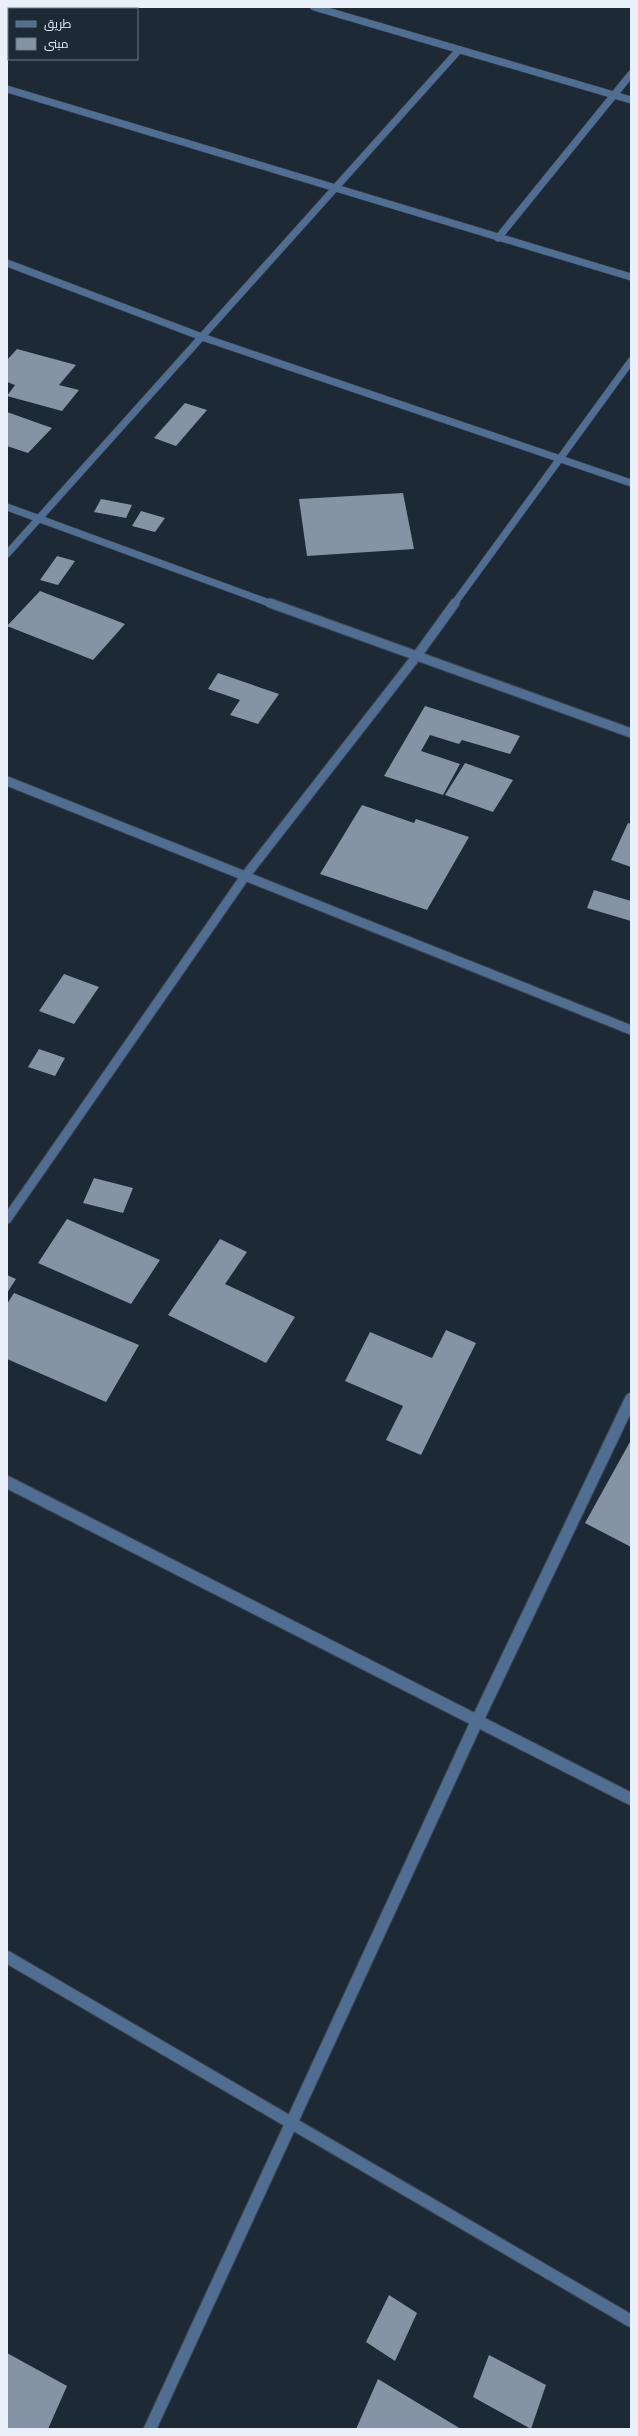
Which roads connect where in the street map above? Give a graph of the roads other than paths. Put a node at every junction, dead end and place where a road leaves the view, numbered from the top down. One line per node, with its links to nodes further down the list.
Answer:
1 (314, 7): 2 (street)
2 (459, 50): 5 (street); 7 (street)
3 (631, 74): 5 (street)
4 (7, 90): 7 (street)
5 (614, 95): 6 (street); 8 (street)
6 (631, 100)
7 (335, 189): 8 (street); 11 (street)
8 (498, 238): 10 (street)
9 (7, 263): 11 (street)
10 (631, 277)
11 (202, 337): 13 (street); 16 (street)
12 (631, 361): 13 (street)
13 (560, 460): 14 (street); 18 (street)
14 (631, 483)
15 (7, 507): 16 (street)
16 (40, 519): 17 (street); 18 (street)
17 (7, 554)
18 (416, 658): 19 (street); 21 (street)
19 (631, 733)
20 (7, 781): 21 (street)
21 (246, 875): 22 (street); 23 (street)
22 (631, 1030)
23 (7, 1218)
24 (631, 1399): 26 (street)
25 (7, 1482): 26 (street)
26 (477, 1721): 27 (street); 29 (street)
27 (631, 1799)
28 (7, 1957): 29 (street)
29 (293, 2123): 30 (street); 31 (street)
30 (631, 2321)
31 (150, 2429)

